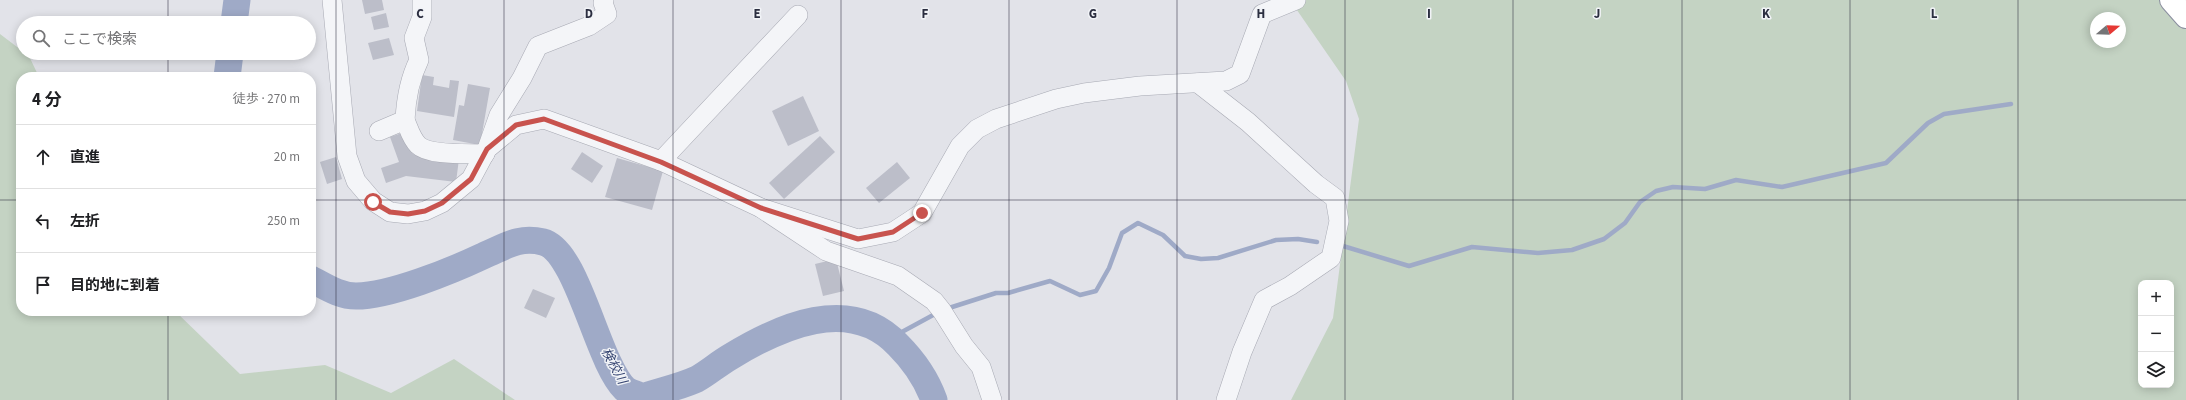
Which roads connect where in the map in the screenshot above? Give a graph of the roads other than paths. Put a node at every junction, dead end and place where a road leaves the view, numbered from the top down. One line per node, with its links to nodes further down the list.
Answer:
1 (332, 0): 11 (street)
2 (422, 0): 9 (street)
3 (604, 0): 11 (street)
4 (1296, 0): 8 (street)
5 (2171, 0): 7 (highway)
6 (798, 15): 12 (street)
7 (2186, 17)
8 (1198, 83): 13 (street); 15 (street)
9 (406, 120): 10 (street); 11 (street)
10 (379, 131)
11 (486, 152): 12 (street)
12 (661, 162): 13 (street)
13 (761, 208): 14 (street)
14 (992, 400)
15 (1226, 400)

